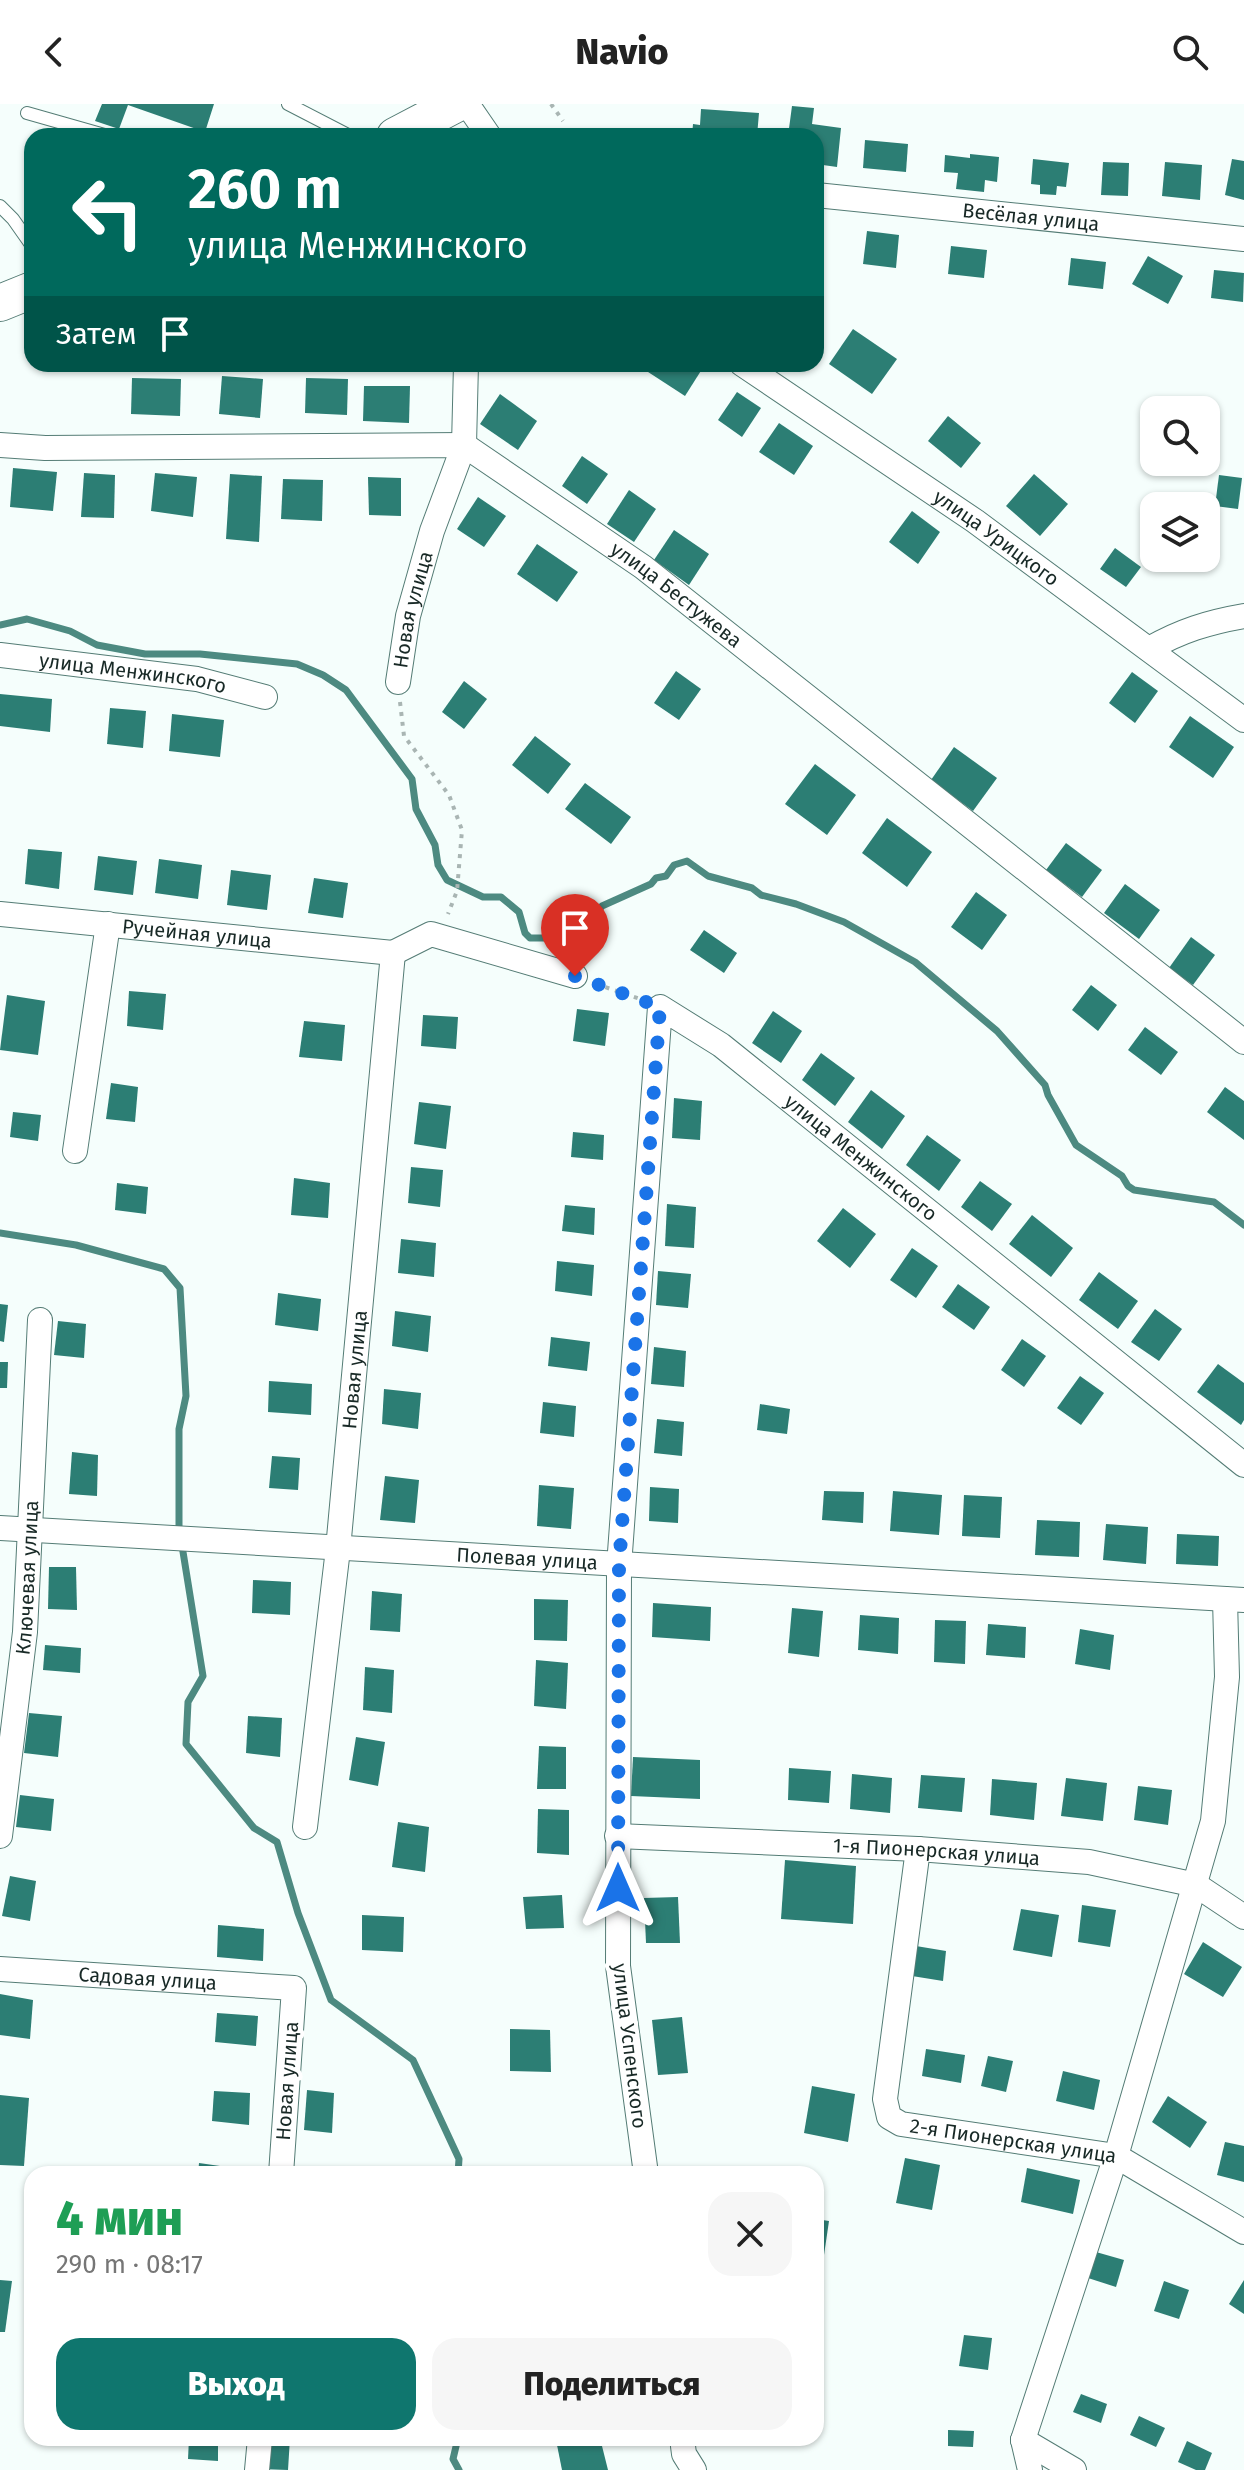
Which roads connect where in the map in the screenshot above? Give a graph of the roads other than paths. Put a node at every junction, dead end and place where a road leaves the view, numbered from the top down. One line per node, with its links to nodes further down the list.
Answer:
1 (288, 104): 6 (lane)
2 (456, 104): 7 (main road)
3 (467, 104): 8 (street)
4 (27, 113): 5 (lane)
5 (80, 128)
6 (334, 128)
7 (414, 128)
8 (484, 128)
9 (824, 196): 12 (street, Весёлая улица)
10 (0, 206): 11 (lane)
11 (24, 235)
12 (1244, 239)
13 (24, 293): 14 (main road)
14 (0, 303)
15 (466, 372): 18 (street, Новая улица)
16 (754, 372): 20 (street, улица Урицкого)
17 (0, 445): 18 (street)
18 (464, 445): 22 (street, Новая улица); 30 (street, улица Бестужева)
19 (1244, 616): 20 (street)
20 (1149, 649): 24 (street, улица Урицкого)
21 (0, 655): 23 (street, улица Менжинского)
22 (398, 682)
23 (265, 697)
24 (1244, 720)
25 (0, 914): 26 (street, Ручейная улица)
26 (108, 924): 27 (street, Ручейная улица); 31 (street)
27 (393, 953): 28 (street); 36 (street, Новая улица)
28 (575, 976)
29 (660, 1007): 33 (street, улица Менжинского); 37 (street, улица Успенского)
30 (1244, 1042)
31 (75, 1151)
32 (40, 1320): 35 (street, Ключевая улица)
33 (1244, 1465)
34 (0, 1528): 35 (street, Полевая улица)
35 (29, 1530): 36 (street, Полевая улица); 40 (street, Ключевая улица)
36 (338, 1549): 37 (street, Полевая улица); 39 (street, Новая улица)
37 (619, 1566): 38 (street, Полевая улица); 41 (street, улица Успенского)
38 (1234, 1599): 43 (street)
39 (305, 1827)
40 (0, 1836)
41 (617, 1836): 42 (street, 1-я Пионерская улица); 49 (street, улица Успенского)
42 (918, 1849): 43 (street, 1-я Пионерская улица); 47 (street, 2-я Пионерская улица)
43 (1196, 1885): 44 (street, 1-я Пионерская улица); 47 (street)
44 (1244, 1917)
45 (0, 1969): 46 (street, Садовая улица)
46 (294, 1988): 48 (street, Новая улица)
47 (1116, 2156): 50 (street, 2-я Пионерская улица); 51 (street)
48 (282, 2166)
49 (645, 2166)
50 (1244, 2232)
51 (1023, 2440): 56 (street); 57 (street)
52 (259, 2446): 54 (street)
53 (683, 2446): 55 (street)
54 (257, 2470)
55 (694, 2470)
56 (1030, 2470)
57 (1074, 2470)

